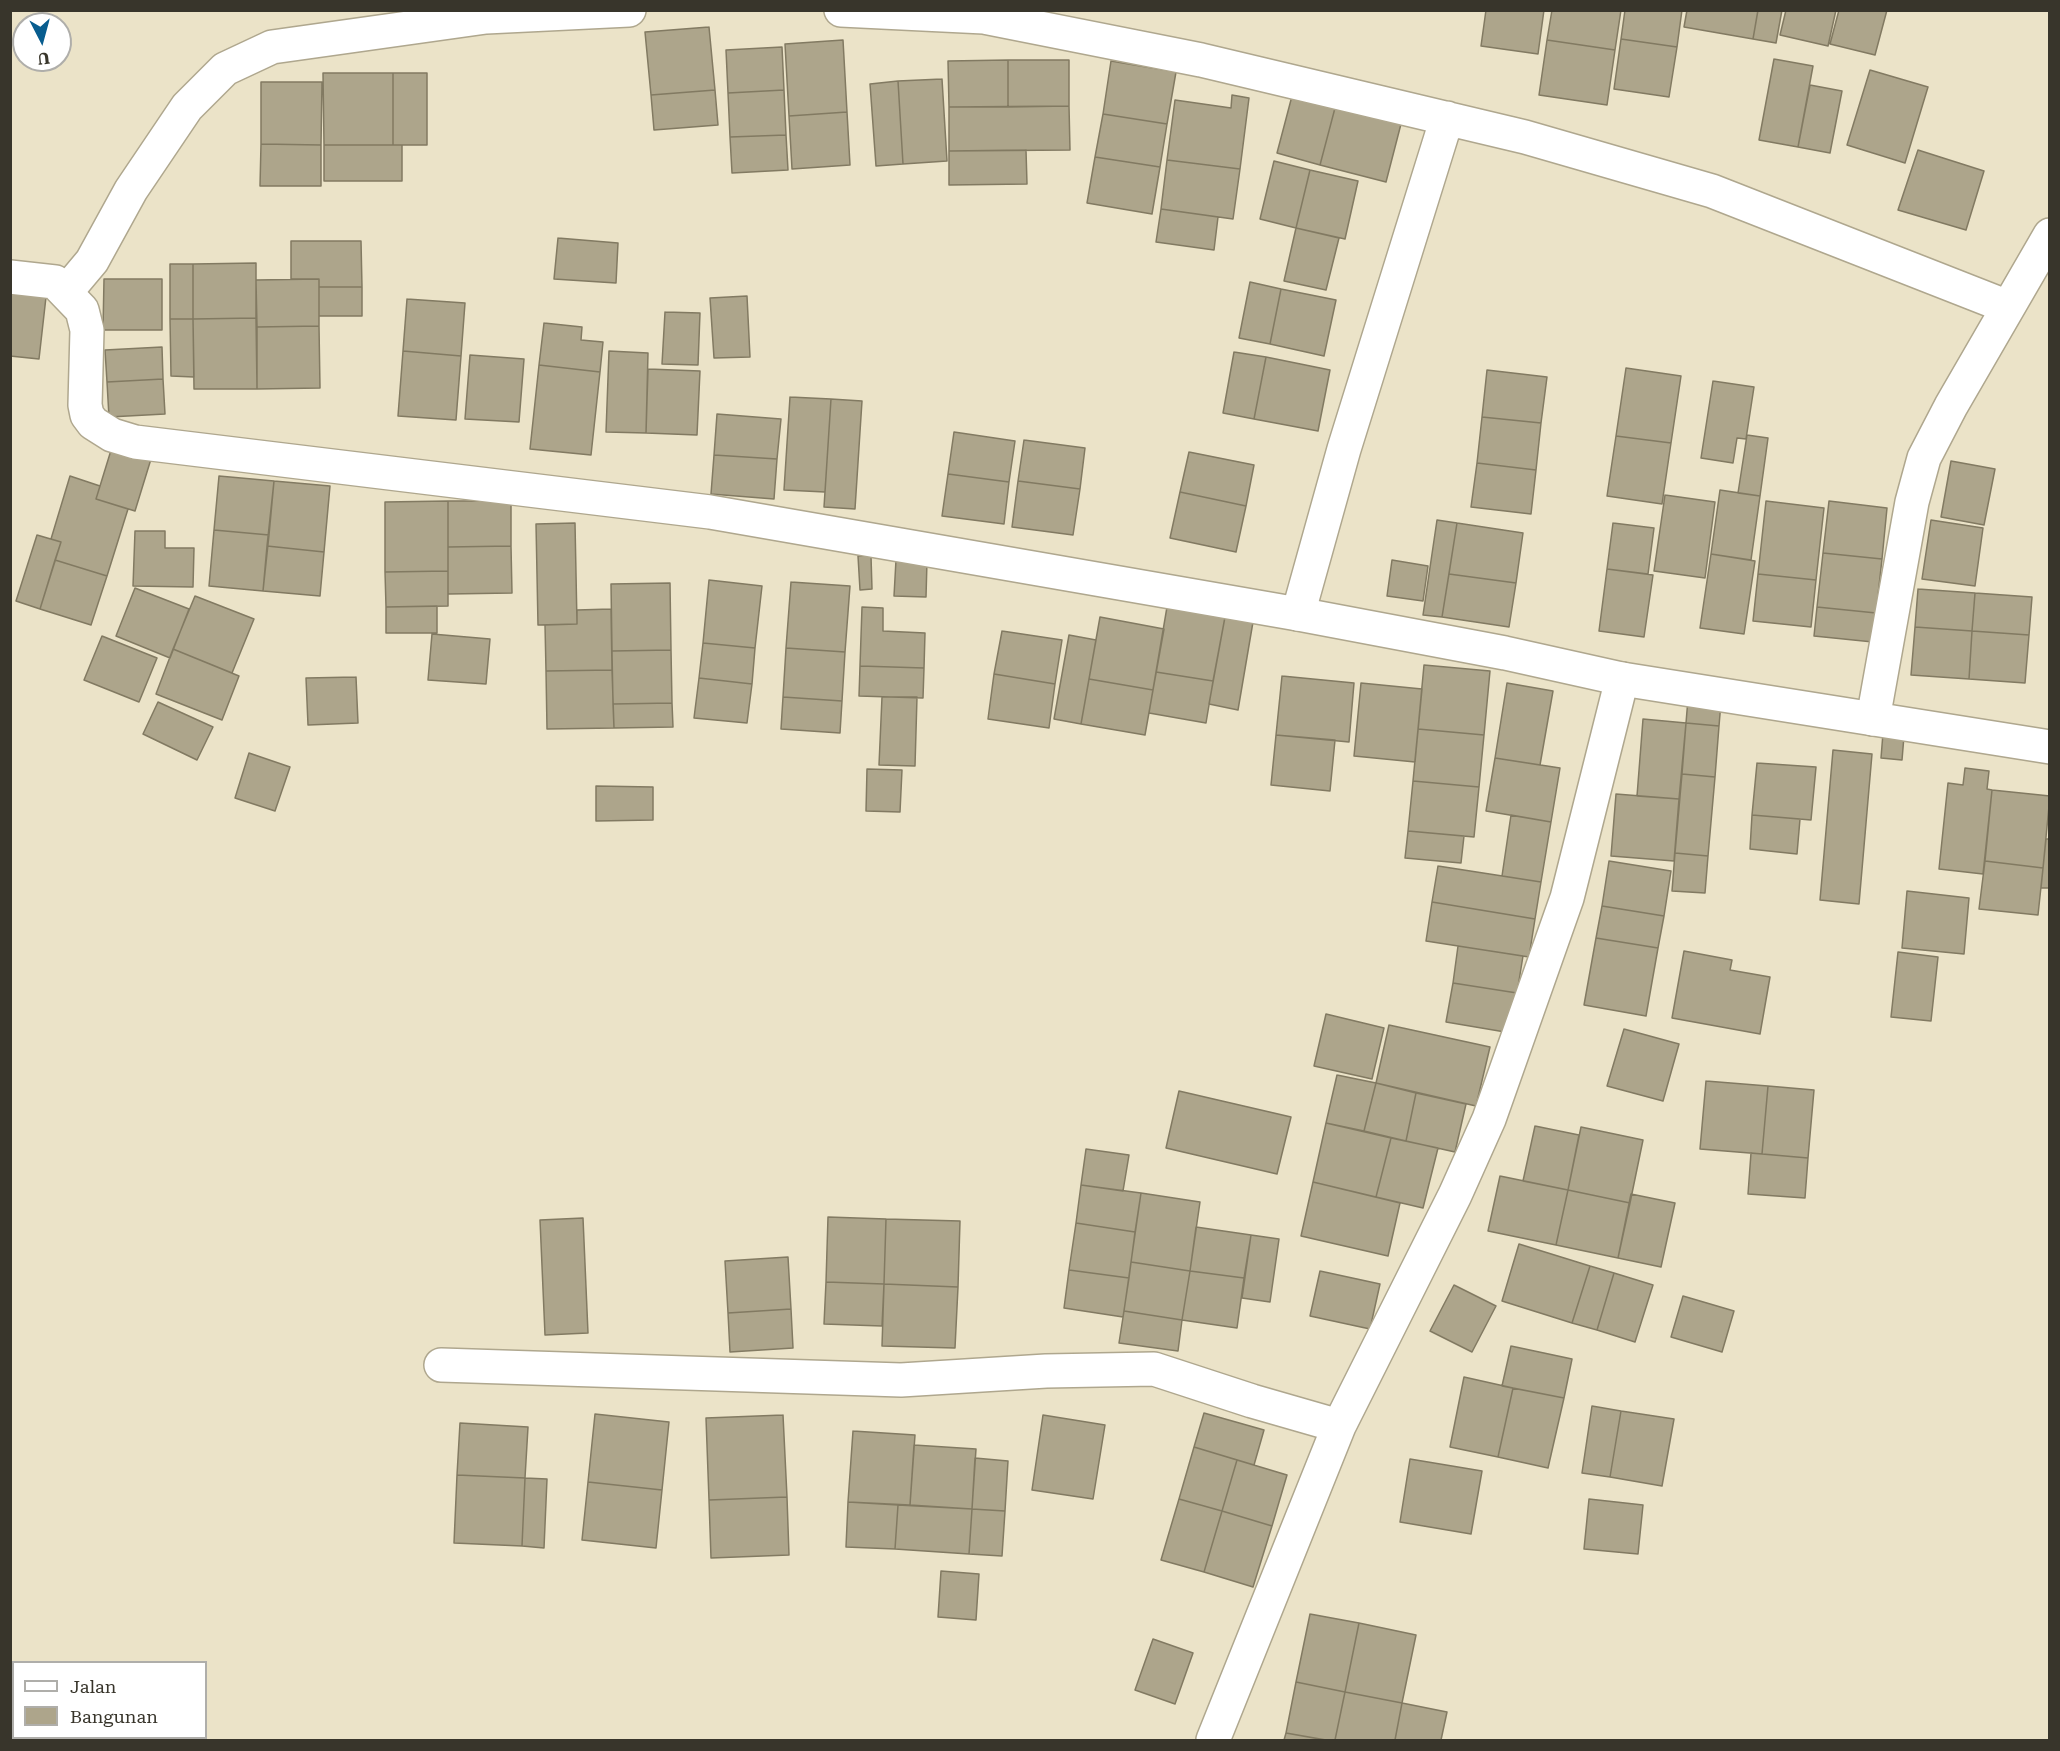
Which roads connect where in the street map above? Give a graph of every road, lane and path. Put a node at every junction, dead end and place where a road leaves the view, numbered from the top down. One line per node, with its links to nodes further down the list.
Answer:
1 (629, 10): 6 (street)
2 (840, 10): 3 (street)
3 (1447, 118): 7 (street); 8 (street)
4 (2049, 235): 7 (street)
5 (10, 277): 6 (street)
6 (66, 292): 8 (street)
7 (2008, 307): 10 (street)
8 (1298, 614): 9 (street)
9 (1622, 679): 10 (street); 13 (street)
10 (1873, 719): 11 (street)
11 (2049, 747)
12 (441, 1365): 13 (street)
13 (1339, 1426): 14 (street)
14 (1213, 1740)

